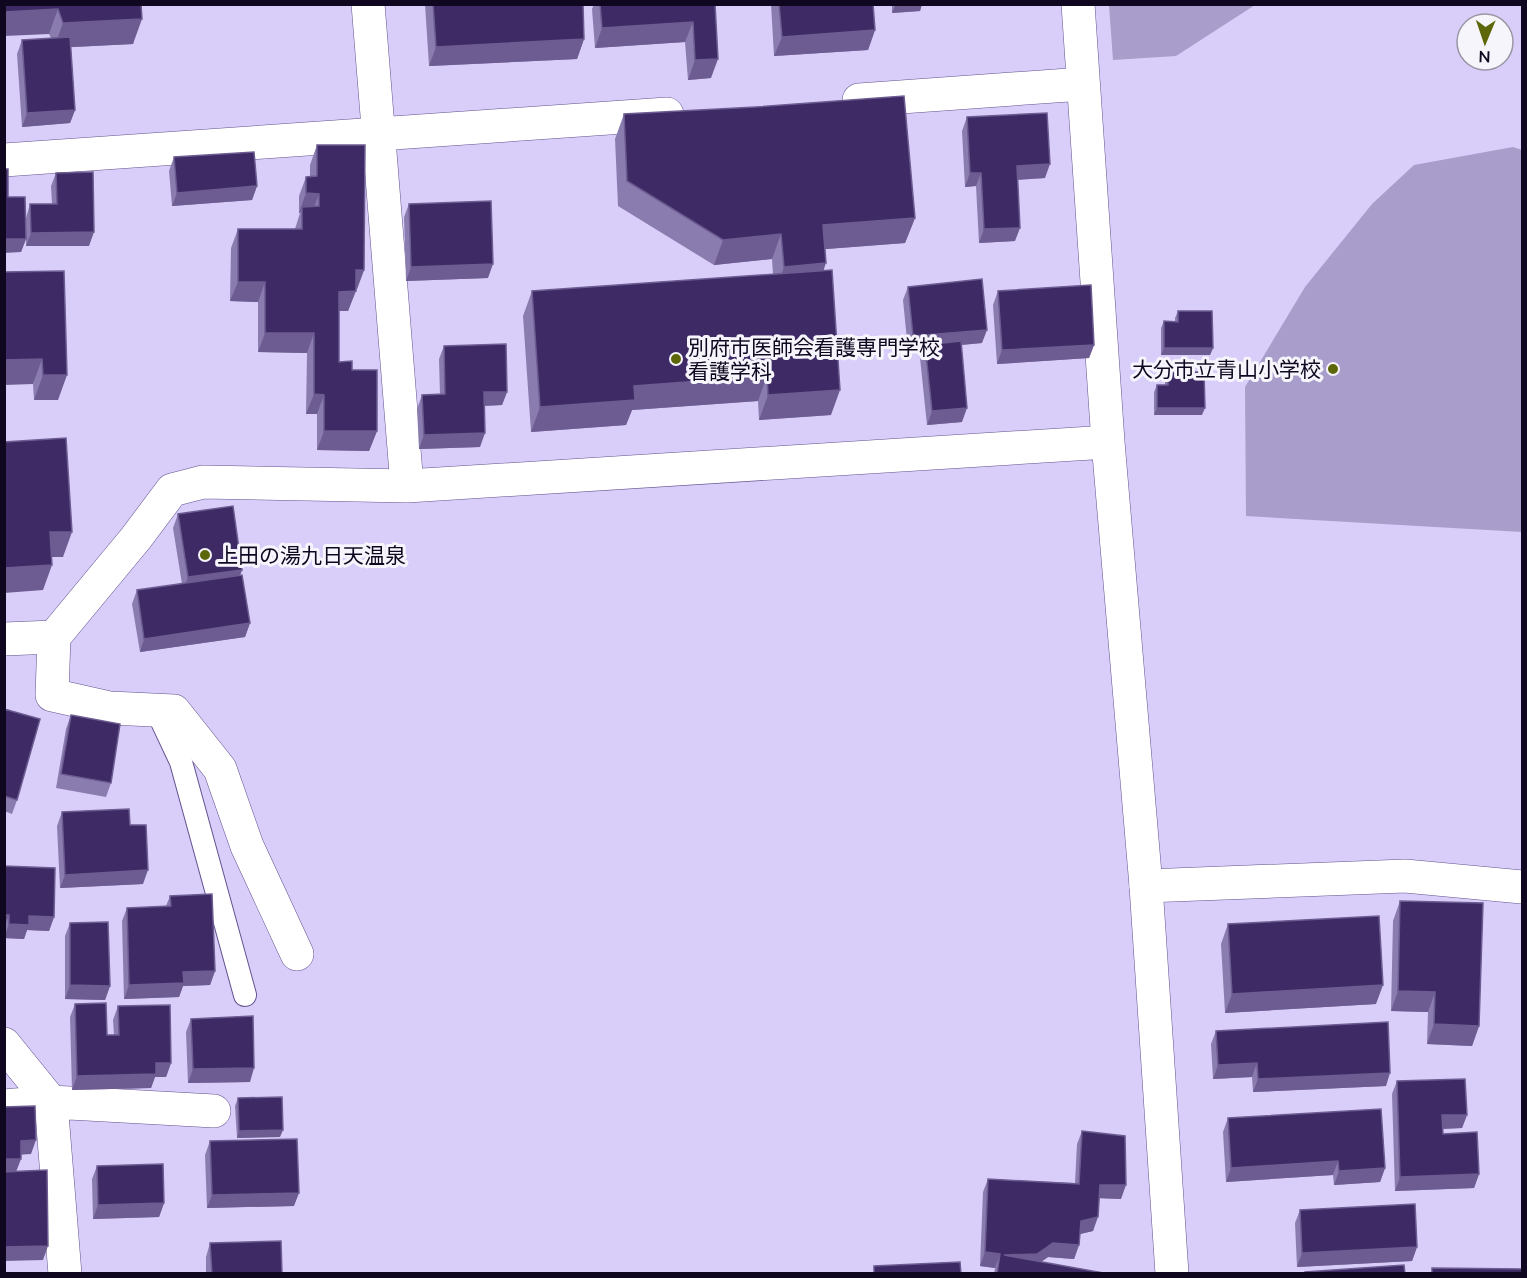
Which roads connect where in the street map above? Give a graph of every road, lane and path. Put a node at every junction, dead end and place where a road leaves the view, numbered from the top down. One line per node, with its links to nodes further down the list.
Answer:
1 (368, 4): 6 (street)
2 (1078, 4): 3 (street)
3 (1083, 84): 4 (street); 8 (street)
4 (832, 102)
5 (701, 112): 6 (street)
6 (378, 135): 7 (street); 9 (street)
7 (4, 160)
8 (1108, 442): 9 (street); 13 (street)
9 (407, 486): 10 (street)
10 (54, 637): 11 (street); 12 (street)
11 (4, 639)
12 (157, 711): 15 (street); 16 (lane)
13 (1146, 886): 14 (street); 22 (street)
14 (1522, 887)
15 (297, 954)
16 (245, 995)
17 (4, 1044): 18 (street)
18 (51, 1102): 19 (street); 20 (street); 21 (street)
19 (4, 1106)
20 (214, 1111)
21 (65, 1274)
22 (1172, 1274)

